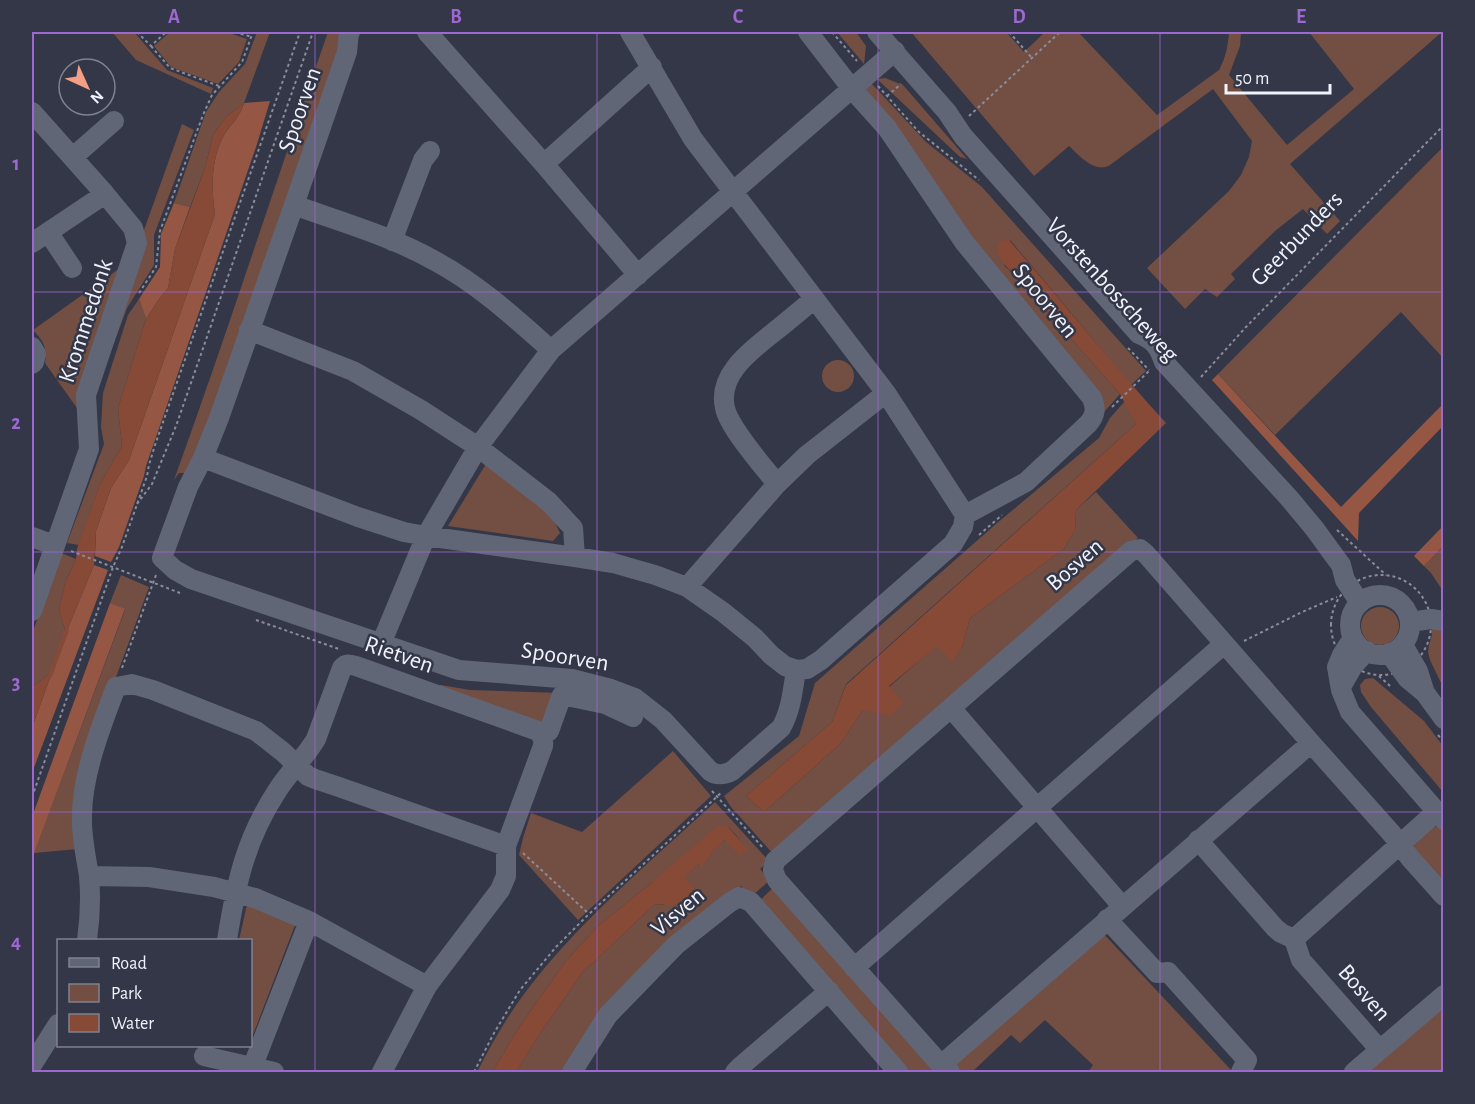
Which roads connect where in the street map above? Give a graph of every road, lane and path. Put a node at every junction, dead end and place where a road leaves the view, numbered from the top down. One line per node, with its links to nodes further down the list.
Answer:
1 (137, 32): 17 (path)
2 (166, 32): 17 (path)
3 (235, 32): 16 (path)
4 (254, 32): 16 (path)
5 (300, 32): 53 (path)
6 (313, 32): 53 (path)
7 (350, 32): 34 (street, Spoorven)
8 (427, 32): 30 (street)
9 (630, 32): 20 (street)
10 (808, 32): 23 (street, Spoorven)
11 (832, 32): 21 (path)
12 (861, 32): 18 (street, Vorstenbosscheweg)
13 (877, 32): 18 (street, Vorstenbosscheweg)
14 (1009, 32): 19 (path)
15 (1060, 32): 19 (path)
16 (252, 37): 22 (path)
17 (151, 46): 22 (path)
18 (890, 56): 21 (street); 42 (street, Vorstenbosscheweg)
19 (1032, 58): 25 (path)
20 (652, 67): 30 (street); 32 (street)
21 (868, 75): 23 (street); 31 (path)
22 (219, 86): 39 (path)
23 (852, 89): 32 (street); 54 (street, Spoorven)
24 (32, 112): 29 (street, Krommedonk)
25 (969, 116)
26 (114, 121): 29 (street)
27 (1443, 125): 47 (path, Geerbunders)
28 (430, 151): 36 (street)
29 (73, 157): 33 (street, Krommedonk)
30 (544, 164): 38 (street)
31 (983, 184)
32 (733, 192): 38 (street); 40 (street)
33 (105, 194): 35 (street); 57 (street, Krommedonk)
34 (294, 205): 36 (street); 41 (street, Spoorven)
35 (40, 238): 37 (street)
36 (392, 241): 44 (street)
37 (72, 268)
38 (639, 275): 44 (street)
39 (138, 294)
40 (814, 299): 48 (street); 52 (street)
41 (249, 330): 50 (street); 51 (street, Spoorven)
42 (1132, 338): 46 (path, Vorstenbosscheweg); 46 (street, Vorstenbosscheweg)
43 (32, 347): 45 (street)
44 (551, 350): 50 (street)
45 (32, 364)
46 (1157, 367): 47 (street, Vorstenbosscheweg); 49 (path)
47 (1195, 383): 62 (street, Vorstenbosscheweg)
48 (886, 393): 52 (street); 54 (street)
49 (1117, 402)
50 (478, 447): 55 (street); 58 (street)
51 (203, 458): 55 (street); 66 (street, Spoorven)
52 (777, 484): 60 (street)
53 (135, 506): 59 (path)
54 (965, 515): 70 (street)
55 (426, 536): 58 (street); 66 (street)
56 (32, 537): 57 (street)
57 (62, 548): 59 (path); 63 (street, Krommedonk)
58 (575, 556): 60 (street)
59 (112, 567): 71 (path); 78 (path)
60 (687, 587): 70 (street)
61 (1341, 596): 68 (path)
62 (1366, 600): 65 (street); 67 (street)
63 (32, 611)
64 (1443, 621): 65 (street)
65 (1410, 622): 69 (street)
66 (381, 644): 70 (street, Spoorven)
67 (1360, 645): 69 (street); 80 (street)
68 (1226, 647): 72 (street, Bosven); 76 (street, Bosven); 79 (street)
69 (1396, 649): 74 (street)
70 (796, 670)
71 (116, 687): 77 (street); 85 (street)
72 (951, 708): 79 (street); 84 (street, Bosven)
73 (633, 717): 75 (street)
74 (1443, 719)
75 (542, 736): 77 (street, Rietven); 83 (street)
76 (1311, 743): 81 (street); 82 (street, Bosven)
77 (296, 766): 83 (street); 86 (street, Rietven)
78 (32, 796)
79 (1037, 808): 88 (street); 95 (street)
80 (1440, 816): 82 (street)
81 (1198, 840): 88 (street); 94 (street)
82 (1400, 845): 87 (street, Bosven); 94 (street)
83 (506, 846): 89 (path); 96 (street)
84 (775, 861): 89 (path); 95 (street)
85 (89, 876): 86 (street); 92 (street)
86 (234, 892): 91 (street); 93 (street, Rietven)
87 (1443, 896)
88 (1122, 906): 90 (street)
89 (589, 914): 107 (path)
90 (1107, 919): 104 (street); 111 (street)
91 (309, 921): 96 (street); 103 (street)
92 (87, 939)
93 (227, 939)
94 (1294, 939): 100 (street, Bosven)
95 (854, 968): 104 (street)
96 (427, 986): 106 (street)
97 (829, 991): 108 (street, Visven); 109 (street); 110 (street, Visven)
98 (1443, 995): 100 (street, Bosven)
99 (57, 1026): 102 (street)
100 (1380, 1050): 112 (street, Bosven)
101 (203, 1058): 103 (street)
102 (32, 1065)
103 (252, 1068): 105 (street)
104 (945, 1069)
105 (274, 1072)
106 (382, 1072)
107 (474, 1072)
108 (572, 1072)
109 (735, 1072)
110 (898, 1072)
111 (1241, 1072)
112 (1354, 1072)

